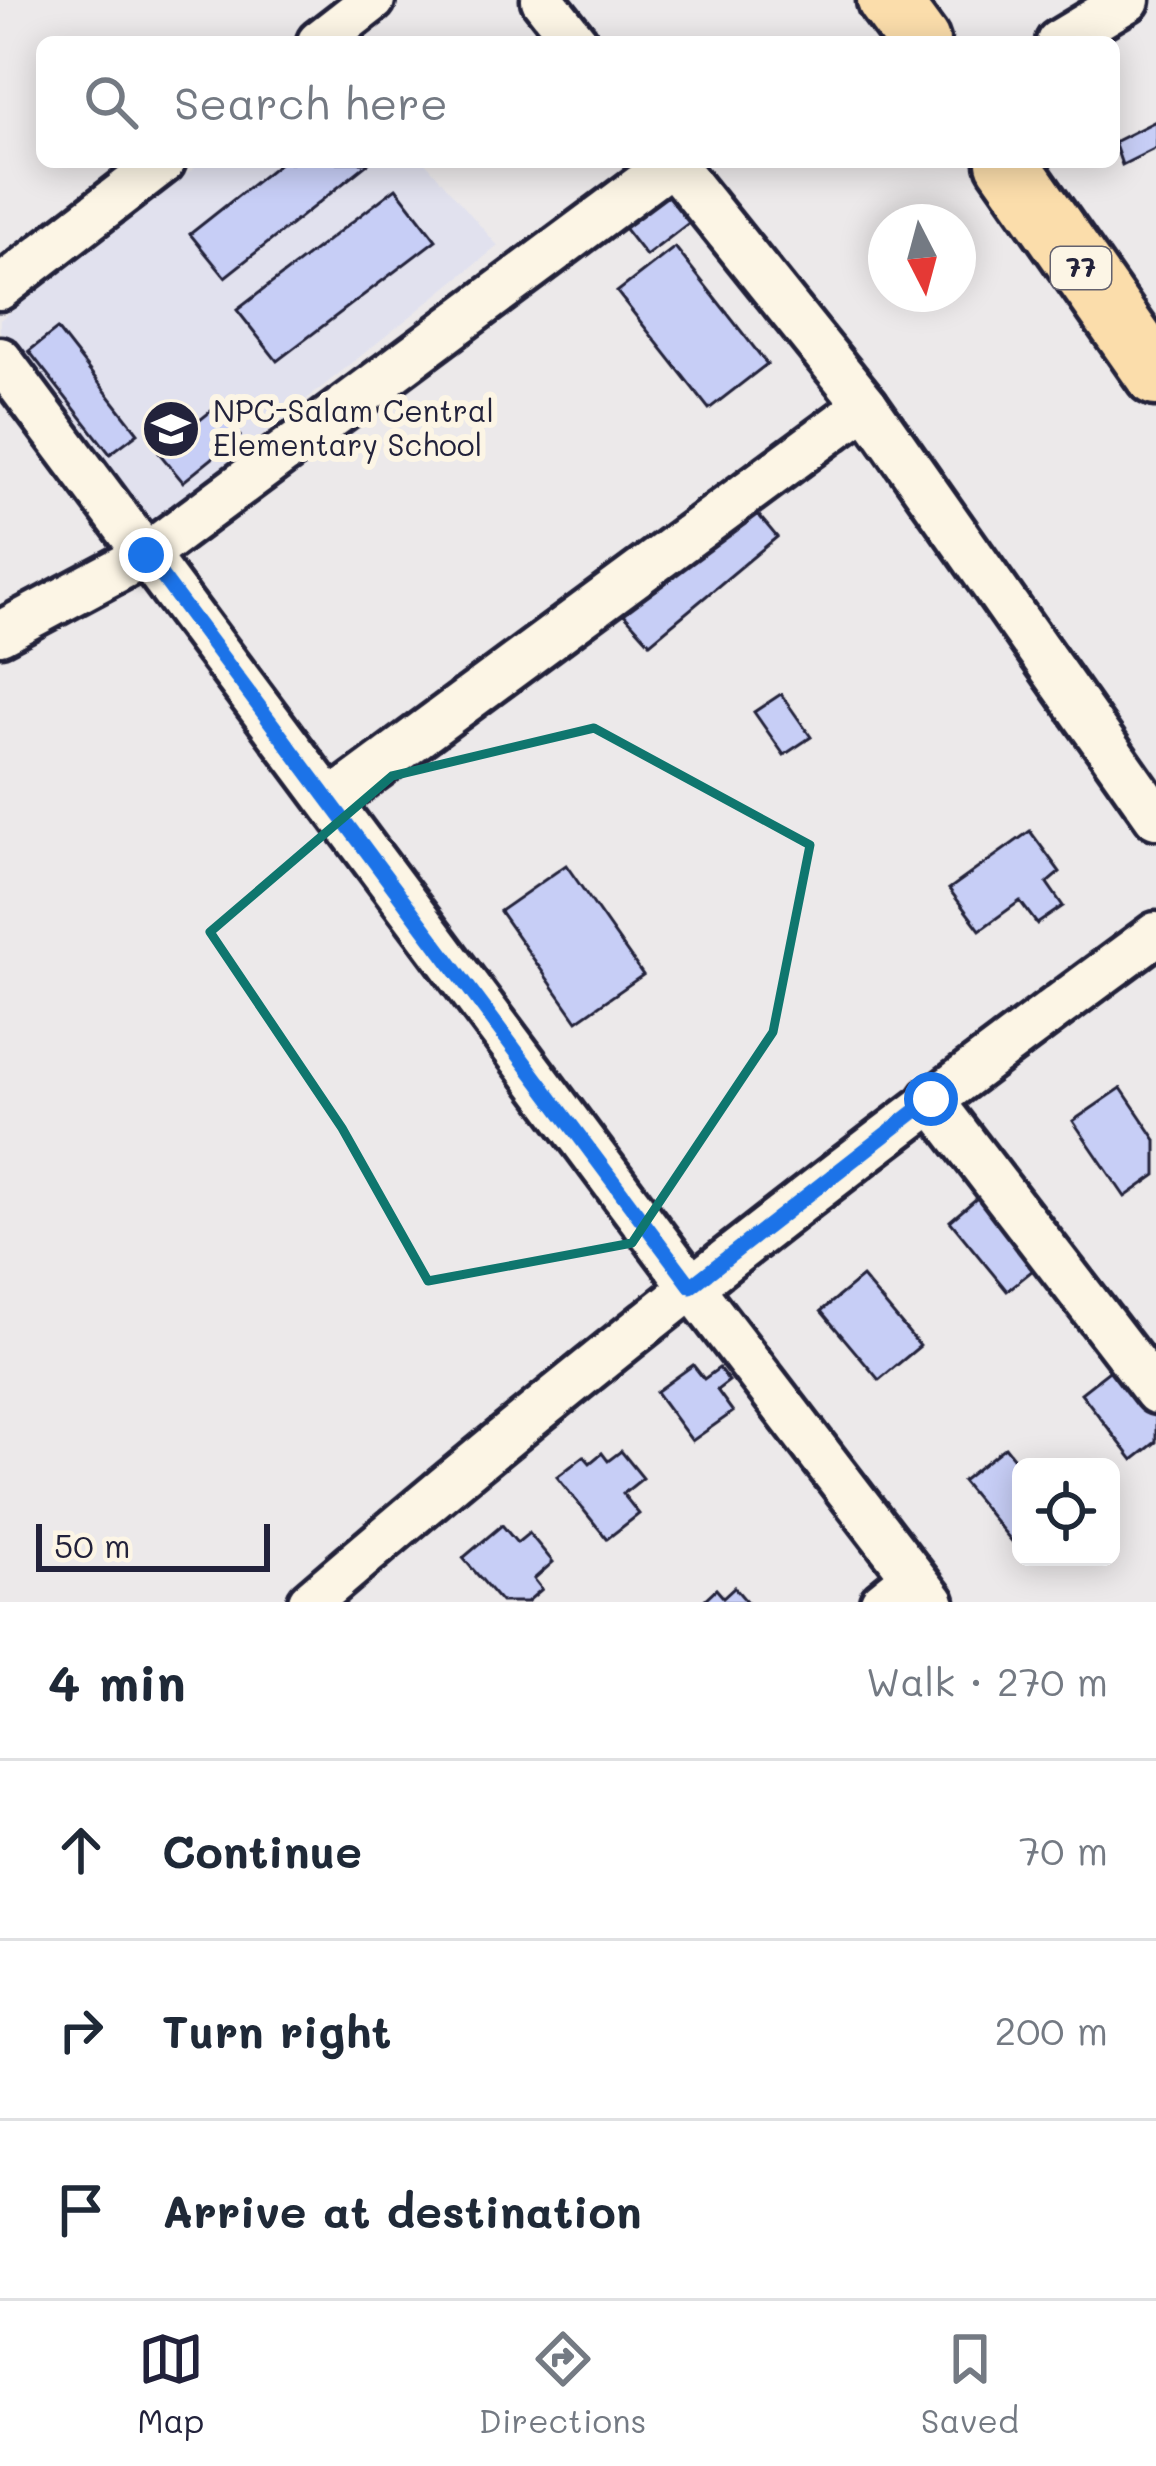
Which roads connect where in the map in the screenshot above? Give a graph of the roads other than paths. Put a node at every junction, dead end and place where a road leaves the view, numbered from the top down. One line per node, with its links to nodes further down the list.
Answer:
1 (373, 0): 5 (street)
2 (543, 0): 6 (street)
3 (887, 0): 7 (highway)
4 (1128, 0): 8 (street)
5 (327, 36)
6 (571, 36)
7 (915, 36)
8 (1068, 36)
9 (155, 168): 13 (street)
10 (664, 168): 17 (street)
11 (677, 168): 16 (street)
12 (1011, 168): 15 (highway, 77)
13 (0, 288)
14 (0, 359): 17 (street)
15 (1156, 375)
16 (866, 405): 19 (street); 20 (street)
17 (146, 555): 18 (street); 19 (street)
18 (0, 633)
19 (332, 800): 23 (street)
20 (1156, 817)
21 (1156, 934): 22 (street)
22 (931, 1099): 23 (street); 24 (street)
23 (691, 1286): 25 (street); 26 (street)
24 (1156, 1392)
25 (909, 1594)
26 (310, 1602)

